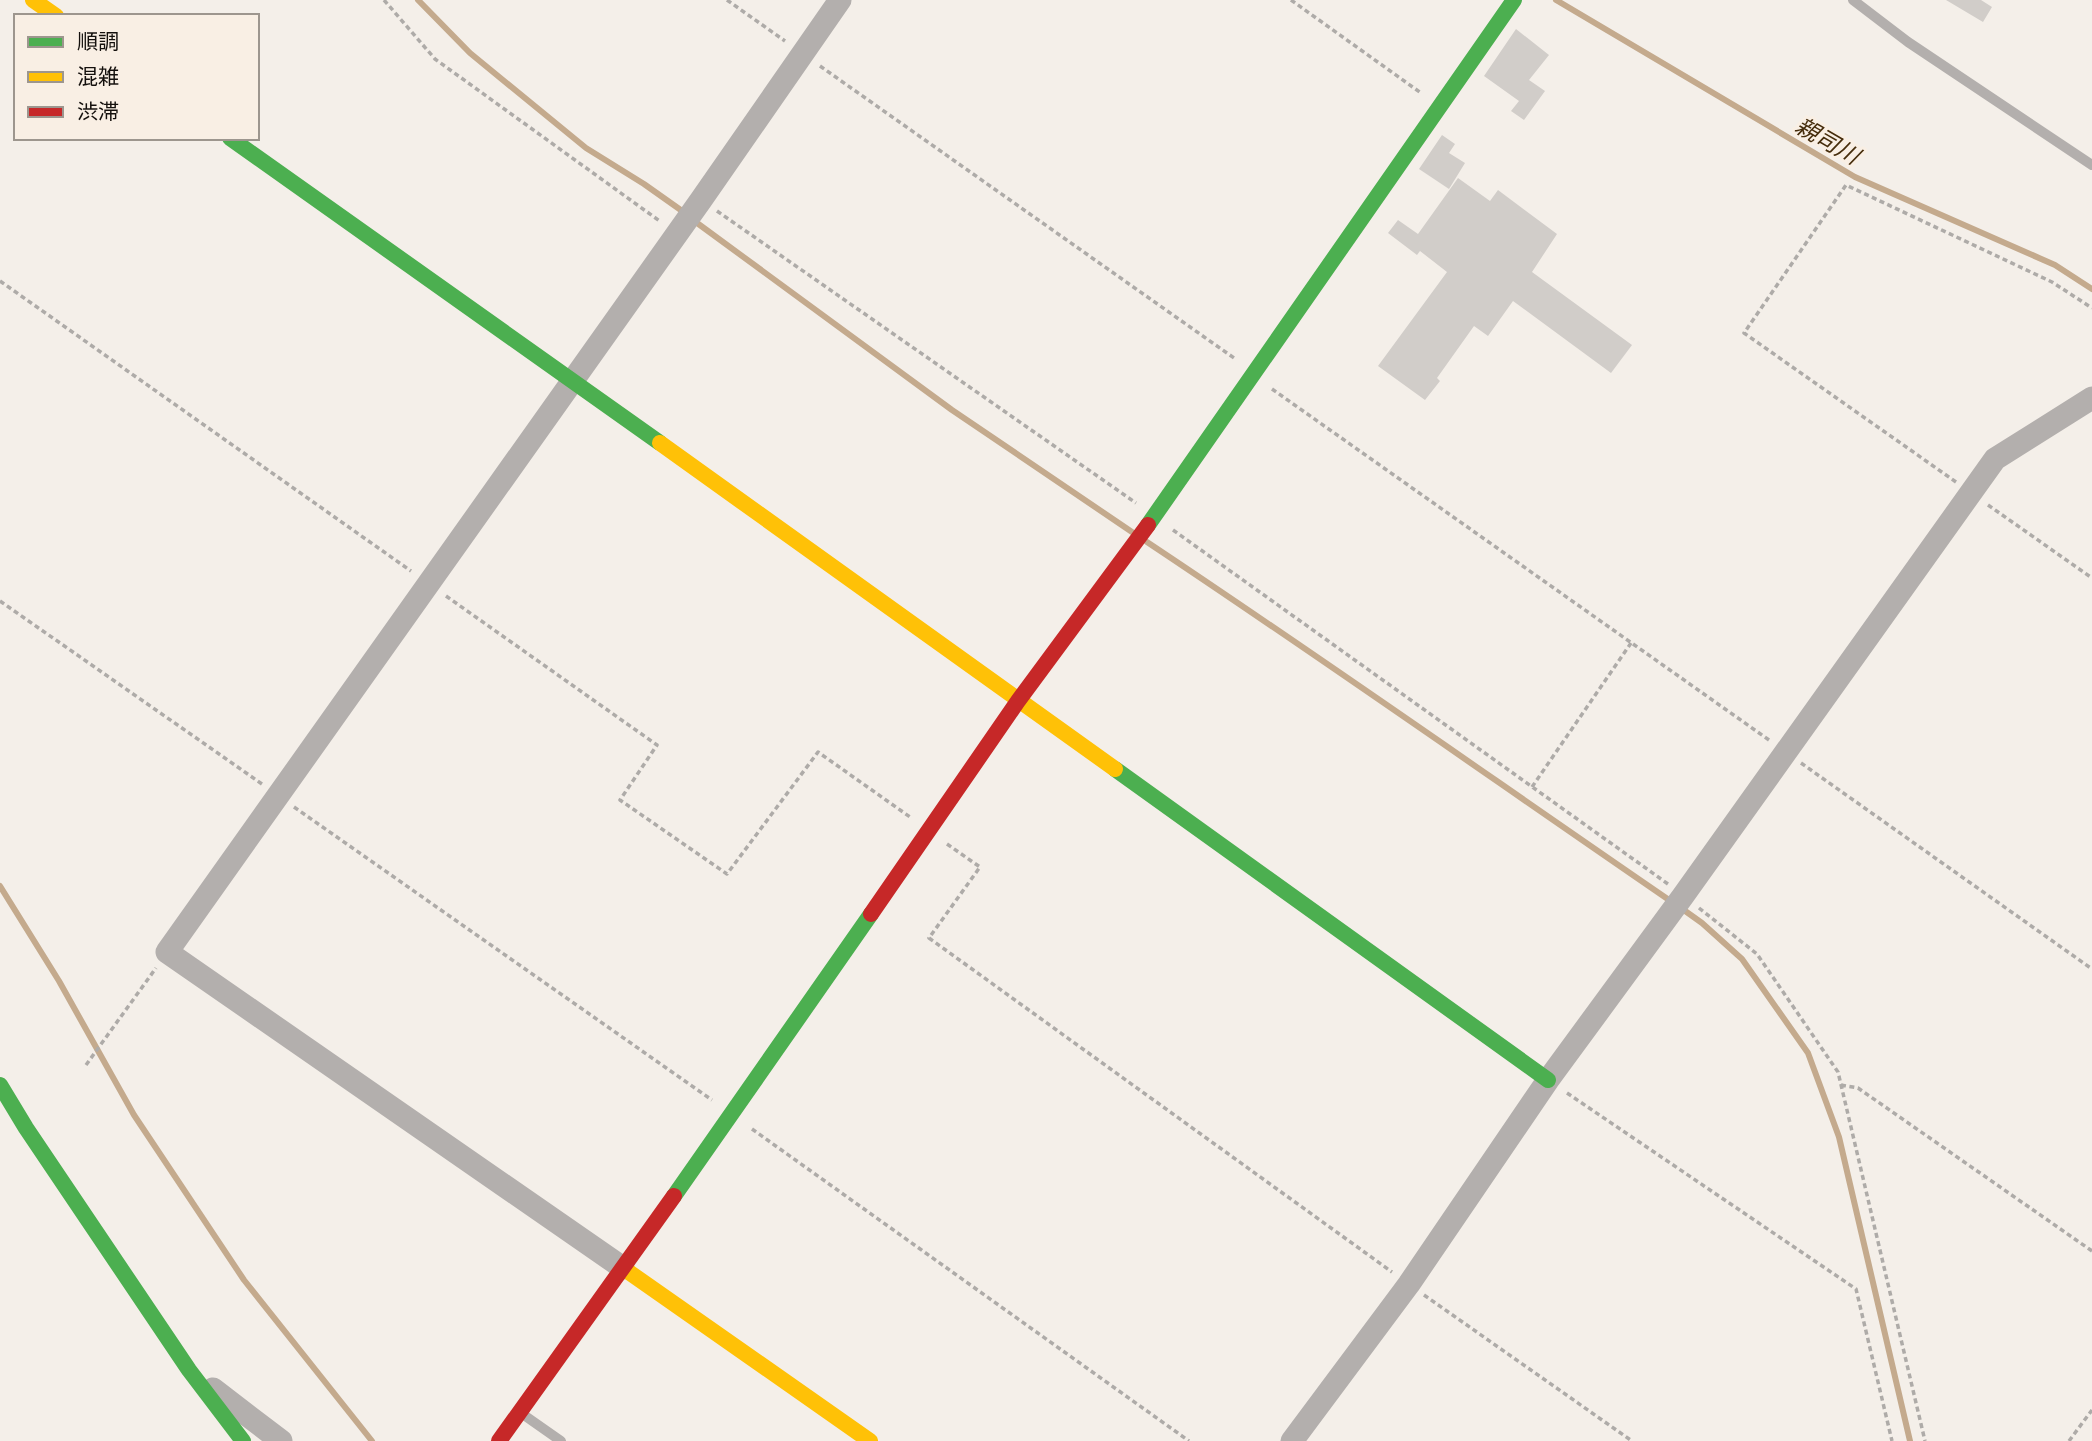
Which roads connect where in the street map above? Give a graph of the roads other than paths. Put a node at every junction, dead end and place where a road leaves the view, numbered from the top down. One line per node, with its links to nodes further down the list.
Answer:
1 (33, 0): 5 (street)
2 (840, 0): 8 (street)
3 (1514, 0): 10 (street)
4 (1853, 0): 7 (lane)
5 (52, 14)
6 (233, 140): 8 (street)
7 (2092, 165)
8 (573, 380): 10 (street); 13 (street)
9 (2092, 398): 11 (street)
10 (1018, 701): 11 (street); 13 (street)
11 (1548, 1080): 21 (street)
12 (0, 1085): 14 (street)
13 (623, 1268): 15 (street); 20 (street)
14 (189, 1370): 16 (street); 17 (street)
15 (521, 1413): 18 (street); 19 (lane)
16 (243, 1441)
17 (281, 1441)
18 (499, 1441)
19 (561, 1441)
20 (870, 1441)
21 (1292, 1441)

